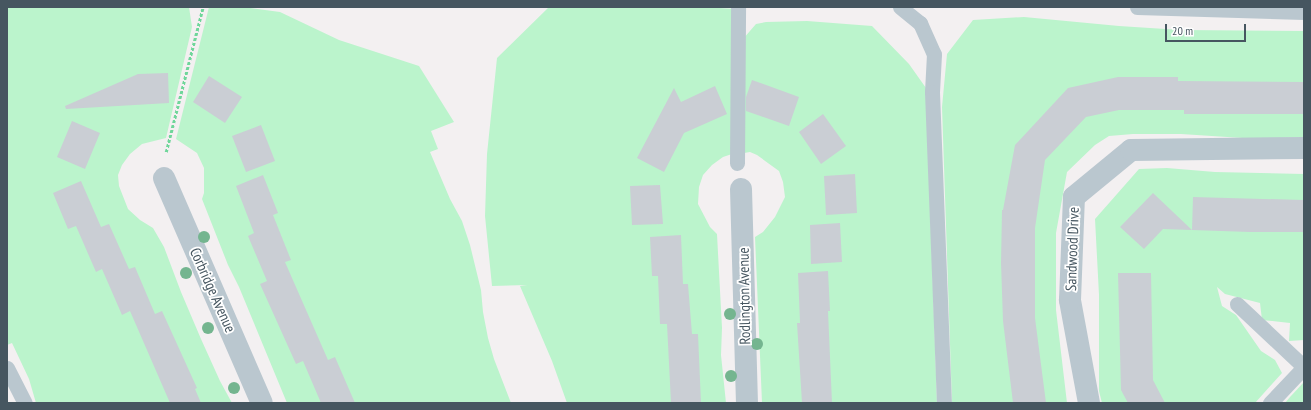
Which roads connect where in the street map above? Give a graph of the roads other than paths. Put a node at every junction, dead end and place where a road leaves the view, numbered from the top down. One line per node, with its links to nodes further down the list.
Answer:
1 (738, 7): 6 (lane)
2 (900, 7): 15 (lane)
3 (1137, 7): 4 (lane)
4 (1304, 12)
5 (1304, 148): 16 (street, Sandwood Drive)
6 (737, 163)
7 (164, 178): 13 (street, Corbridge Avenue)
8 (741, 189): 14 (street, Rodlington Avenue)
9 (1237, 304): 10 (lane)
10 (1304, 367): 17 (lane)
11 (7, 368): 12 (lane)
12 (25, 403)
13 (262, 403)
14 (747, 403)
15 (944, 403)
16 (1089, 403)
17 (1270, 403)

